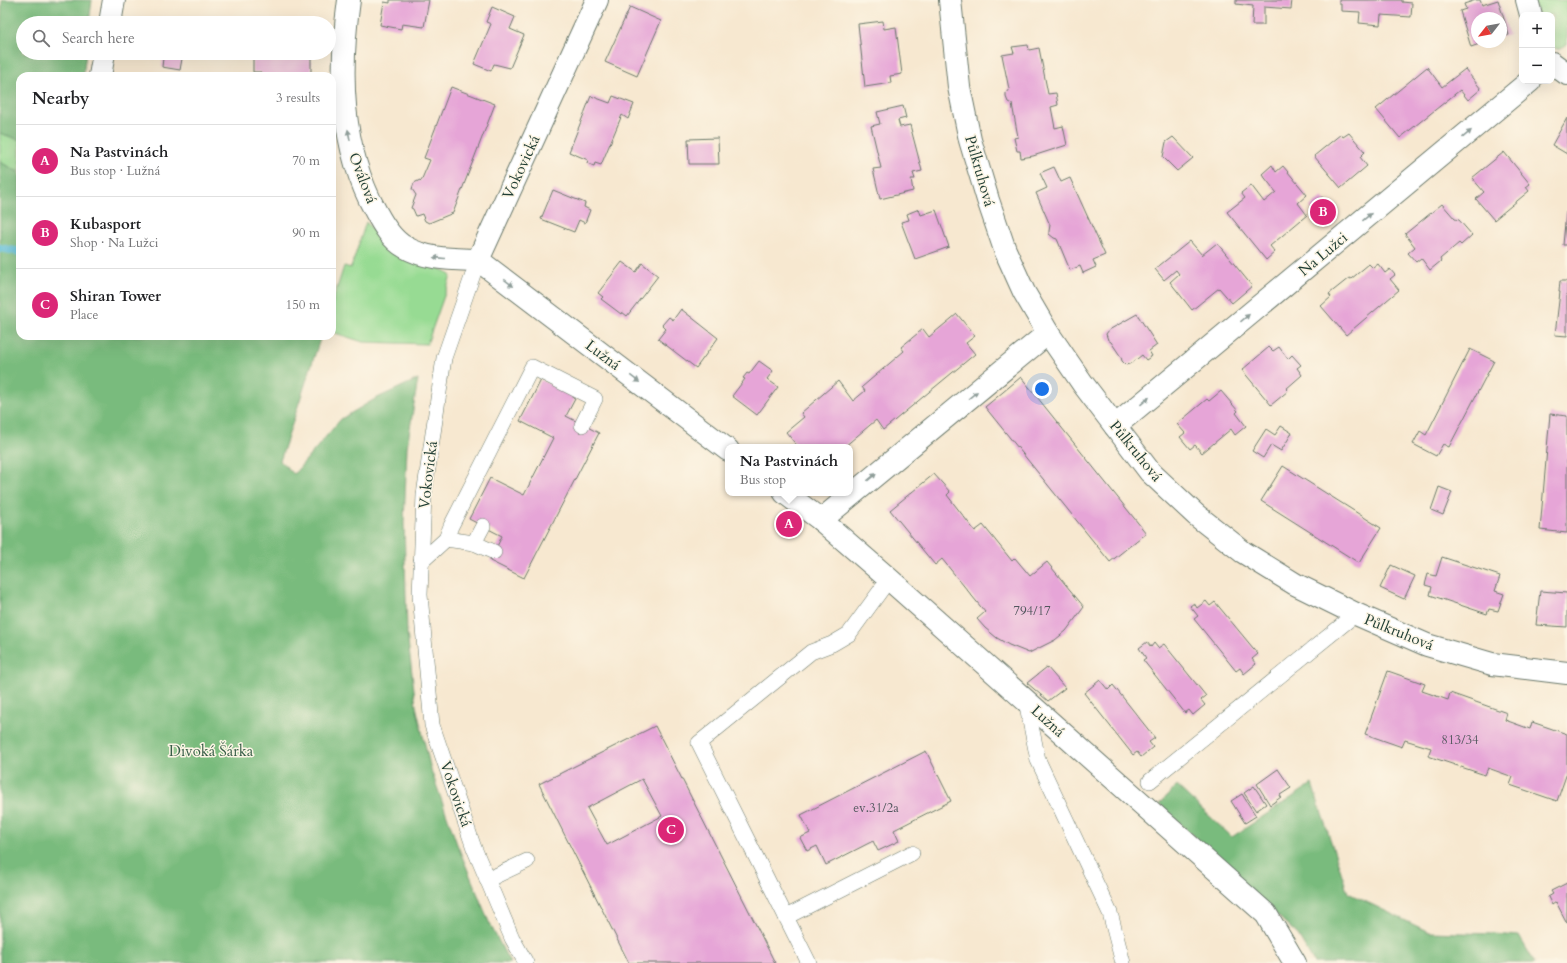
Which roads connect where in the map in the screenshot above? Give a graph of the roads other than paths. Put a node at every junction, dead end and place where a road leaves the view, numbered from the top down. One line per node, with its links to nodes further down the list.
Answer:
1 (114, 0): 7 (street)
2 (349, 0): 13 (street, Oválová, one-way to 2)
3 (597, 0): 13 (street, Vokovická)
4 (950, 0): 14 (street, Půlkruhová)
5 (1527, 0): 6 (street)
6 (1530, 12)
7 (111, 16)
8 (103, 60): 10 (street)
9 (1555, 65): 11 (street)
10 (101, 72)
11 (1567, 74)
12 (1526, 84): 16 (street, Na Lužci, one-way to 12)
13 (478, 260): 17 (street, Lužná, one-way to 17); 26 (lane, Vokovická)
14 (1048, 333): 16 (street, Půlkruhová); 18 (street, one-way to 14)
15 (582, 425): 23 (lane)
16 (1115, 426): 28 (street, Půlkruhová)
17 (725, 448)
18 (853, 494)
19 (789, 496): 21 (street, Lužná)
20 (850, 496): 21 (street, one-way to 20)
21 (821, 520): 27 (street, Lužná)
22 (482, 526): 24 (lane)
23 (446, 539): 24 (lane); 26 (lane)
24 (474, 543): 25 (lane)
25 (494, 552)
26 (421, 562): 34 (lane, Vokovická)
27 (889, 579): 30 (street, Lužná); 35 (lane)
28 (1356, 614): 29 (street, Půlkruhová); 31 (lane)
29 (1567, 673)
30 (1026, 701): 38 (lane); 39 (street, Lužná)
31 (1150, 781)
32 (912, 853): 35 (lane)
33 (527, 861): 34 (lane)
34 (487, 880): 36 (lane, Vokovická)
35 (786, 917): 37 (lane)
36 (526, 963)
37 (809, 963)
38 (1123, 963)
39 (1295, 963)

